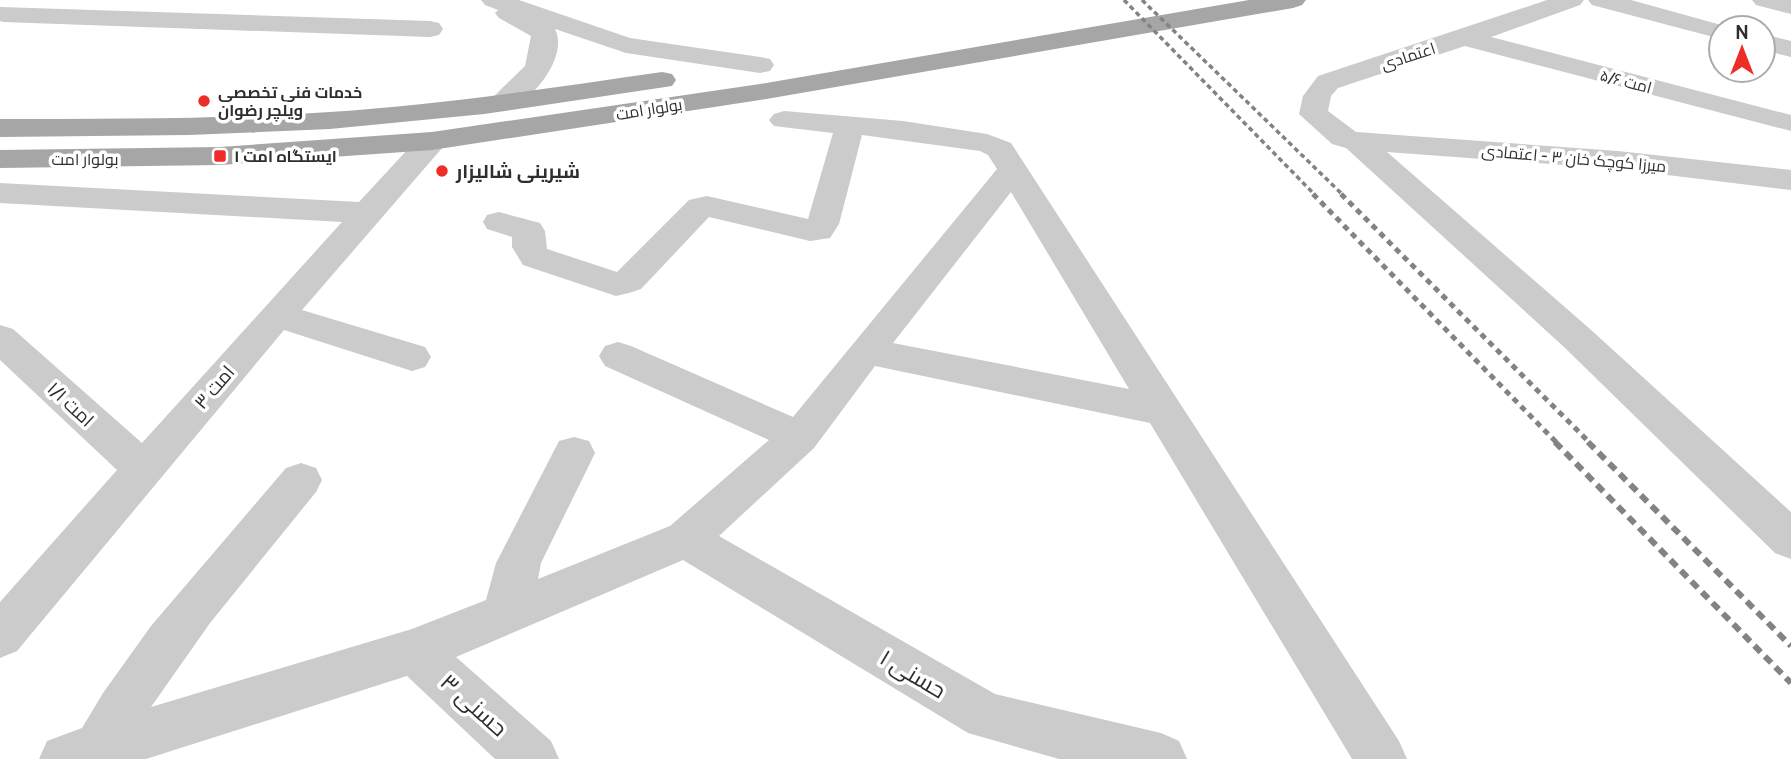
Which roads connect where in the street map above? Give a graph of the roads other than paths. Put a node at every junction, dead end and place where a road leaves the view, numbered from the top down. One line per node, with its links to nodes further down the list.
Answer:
1 (485, 0): 15 (street)
2 (494, 0): 14 (street)
3 (1151, 0): 14 (main road, بولوار امت)
4 (1293, 0): 20 (main road, بولوار امت)
5 (1571, 0): 13 (street, اعتمادی)
6 (1601, 0): 11 (street)
7 (1765, 0): 9 (street)
8 (52, 1): 10 (street)
9 (1791, 6)
10 (2, 15): 12 (street)
11 (1707, 27)
12 (430, 29)
13 (1464, 38): 17 (street, امت ۵/۶); 21 (street, اعتمادی)
14 (760, 65): 15 (main road, بولوار امت)
15 (500, 103): 19 (main road, بولوار امت)
16 (784, 120): 18 (street)
17 (1788, 123)
18 (849, 127): 23 (street); 27 (street)
19 (0, 128)
20 (432, 141): 22 (main road, بولوار امت); 26 (street, امت ۳)
21 (1356, 141): 24 (street, میرزا کوچک خان ۳ - اعتمادی); 39 (street)
22 (0, 159)
23 (1012, 170): 30 (street); 33 (street)
24 (1791, 180)
25 (0, 193): 26 (street)
26 (369, 213): 28 (street, امت ۳)
27 (499, 222)
28 (277, 315): 32 (street); 36 (street, امت ۳)
29 (0, 338): 36 (street, امت ۱/۱)
30 (866, 351): 33 (street); 34 (street)
31 (618, 356): 34 (street)
32 (412, 357)
33 (1163, 411): 46 (street)
34 (800, 438): 38 (street)
35 (574, 453): 40 (street)
36 (143, 469): 41 (street, امت ۳)
37 (301, 480): 43 (street)
38 (686, 539): 40 (street); 45 (street, حسنی ۱)
39 (1791, 540)
40 (506, 613): 42 (street)
41 (0, 636)
42 (415, 651): 43 (street); 44 (street, حسنی ۳)
43 (82, 753)
44 (533, 759)
45 (1161, 759)
46 (1381, 759)

